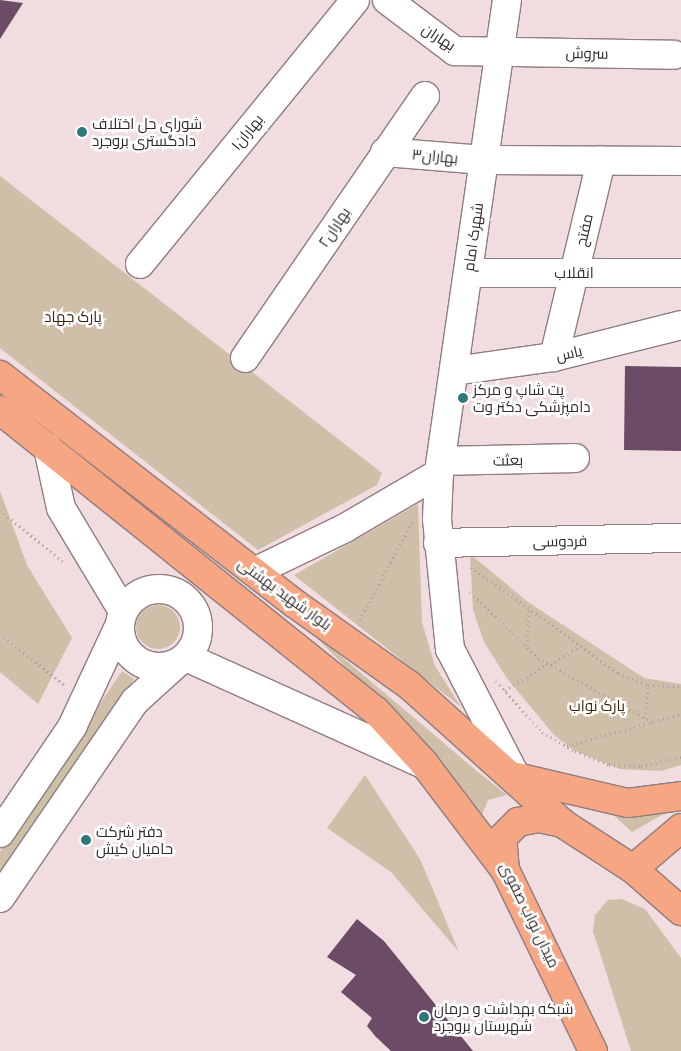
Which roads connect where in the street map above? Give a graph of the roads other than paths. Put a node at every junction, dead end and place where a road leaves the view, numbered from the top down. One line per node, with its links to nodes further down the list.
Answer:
1 (355, 0): 11 (street, بهاران۱)
2 (387, 0): 4 (street, بهاران)
3 (507, 0): 4 (street, شهرک امام)
4 (500, 51): 5 (street, سروش); 8 (street, شهرک امام)
5 (674, 55)
6 (425, 96): 7 (street, بهاران۲)
7 (385, 152): 8 (street, بهاران۳); 17 (street, بهاران۲)
8 (484, 160): 9 (street); 12 (street, شهرک امام)
9 (600, 161): 10 (street); 13 (street, مفتح)
10 (681, 161)
11 (140, 264)
12 (468, 273): 13 (street, انقلاب); 18 (street, شهرک امام)
13 (574, 273): 14 (street, انقلاب); 16 (street, مفتح)
14 (681, 273)
15 (681, 325): 16 (street, یاس)
16 (554, 357): 18 (street, یاس)
17 (245, 358)
18 (454, 371): 23 (street, شهرک امام)
19 (0, 375): 26 (main road, بلوار شهید بهشتی)
20 (0, 410): 21 (main road, بلوار شهید بهشتی)
21 (48, 448): 27 (street); 29 (main road, بلوار شهید بهشتی)
22 (575, 458): 23 (street, بعثت)
23 (440, 467): 25 (street, شهرک امام); 26 (street)
24 (681, 538): 25 (street, فردوسی)
25 (438, 543): 30 (street, شهرک امام)
26 (254, 572): 30 (main road, بلوار شهید بهشتی)
27 (122, 618): 28 (street); 28 (street); 34 (street)
28 (181, 660): 29 (street); 37 (street)
29 (425, 765): 36 (main road, بلوار شهید بهشتی)
30 (516, 777): 31 (main road); 32 (main road, بلوار شهید بهشتی)
31 (681, 796)
32 (562, 823): 35 (main road, میدان نواب صفوی); 36 (main road, میدان نواب صفوی)
33 (681, 828): 35 (main road)
34 (0, 833)
35 (633, 869): 38 (main road, میدان نواب صفوی)
36 (505, 870): 39 (main road, میدان نواب صفوی)
37 (0, 898)
38 (681, 911)
39 (593, 1051)

